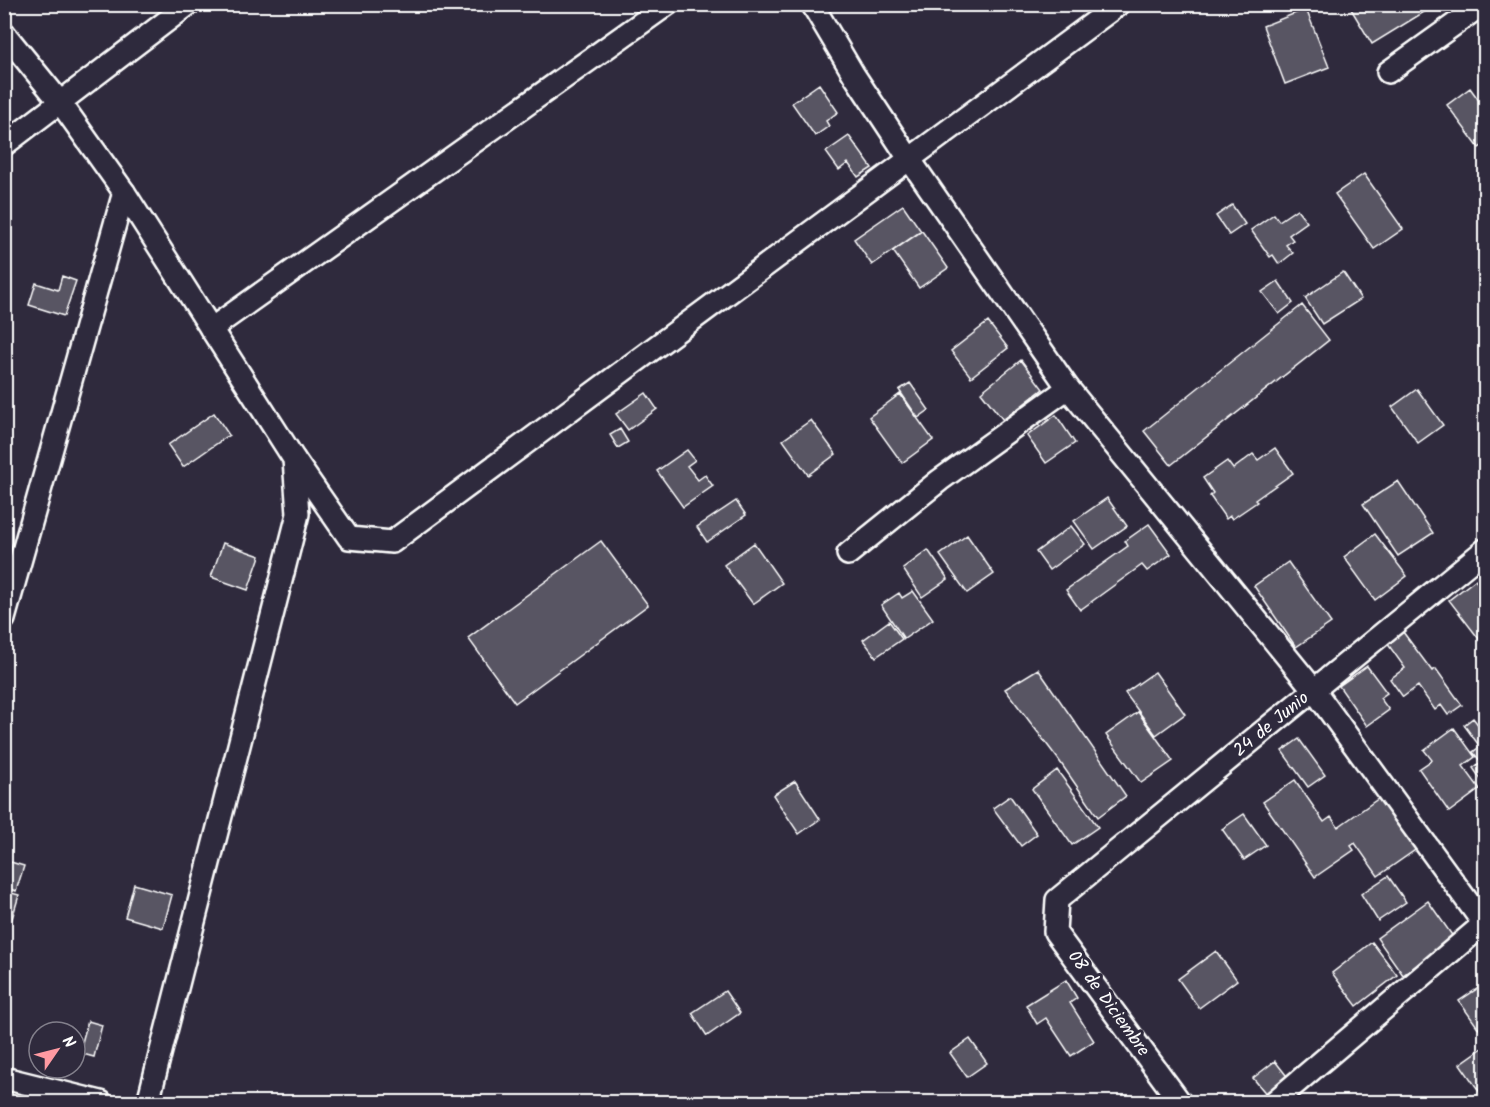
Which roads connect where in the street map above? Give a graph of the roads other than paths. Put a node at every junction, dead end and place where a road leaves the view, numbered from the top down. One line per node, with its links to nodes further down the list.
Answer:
1 (189, 4): 8 (street)
2 (668, 4): 12 (street)
3 (812, 4): 10 (street)
4 (1119, 4): 10 (street)
5 (1483, 4): 7 (street)
6 (4, 33): 8 (street)
7 (1388, 72)
8 (60, 102): 9 (street); 11 (street)
9 (4, 145)
10 (910, 160): 13 (street); 14 (street)
11 (124, 192): 12 (street); 17 (street)
12 (211, 329): 14 (street)
13 (1068, 388): 16 (street); 18 (street)
14 (294, 459): 23 (street)
15 (1485, 549): 18 (street, 24 de Junio)
16 (848, 554)
17 (4, 619)
18 (1314, 690): 19 (street, 24 de Junio); 20 (street)
19 (1057, 900): 24 (street, 08 de Diciembre)
20 (1485, 923): 25 (street)
21 (4, 1078): 22 (street)
22 (101, 1102)
23 (148, 1102)
24 (1180, 1102)
25 (1274, 1102)

